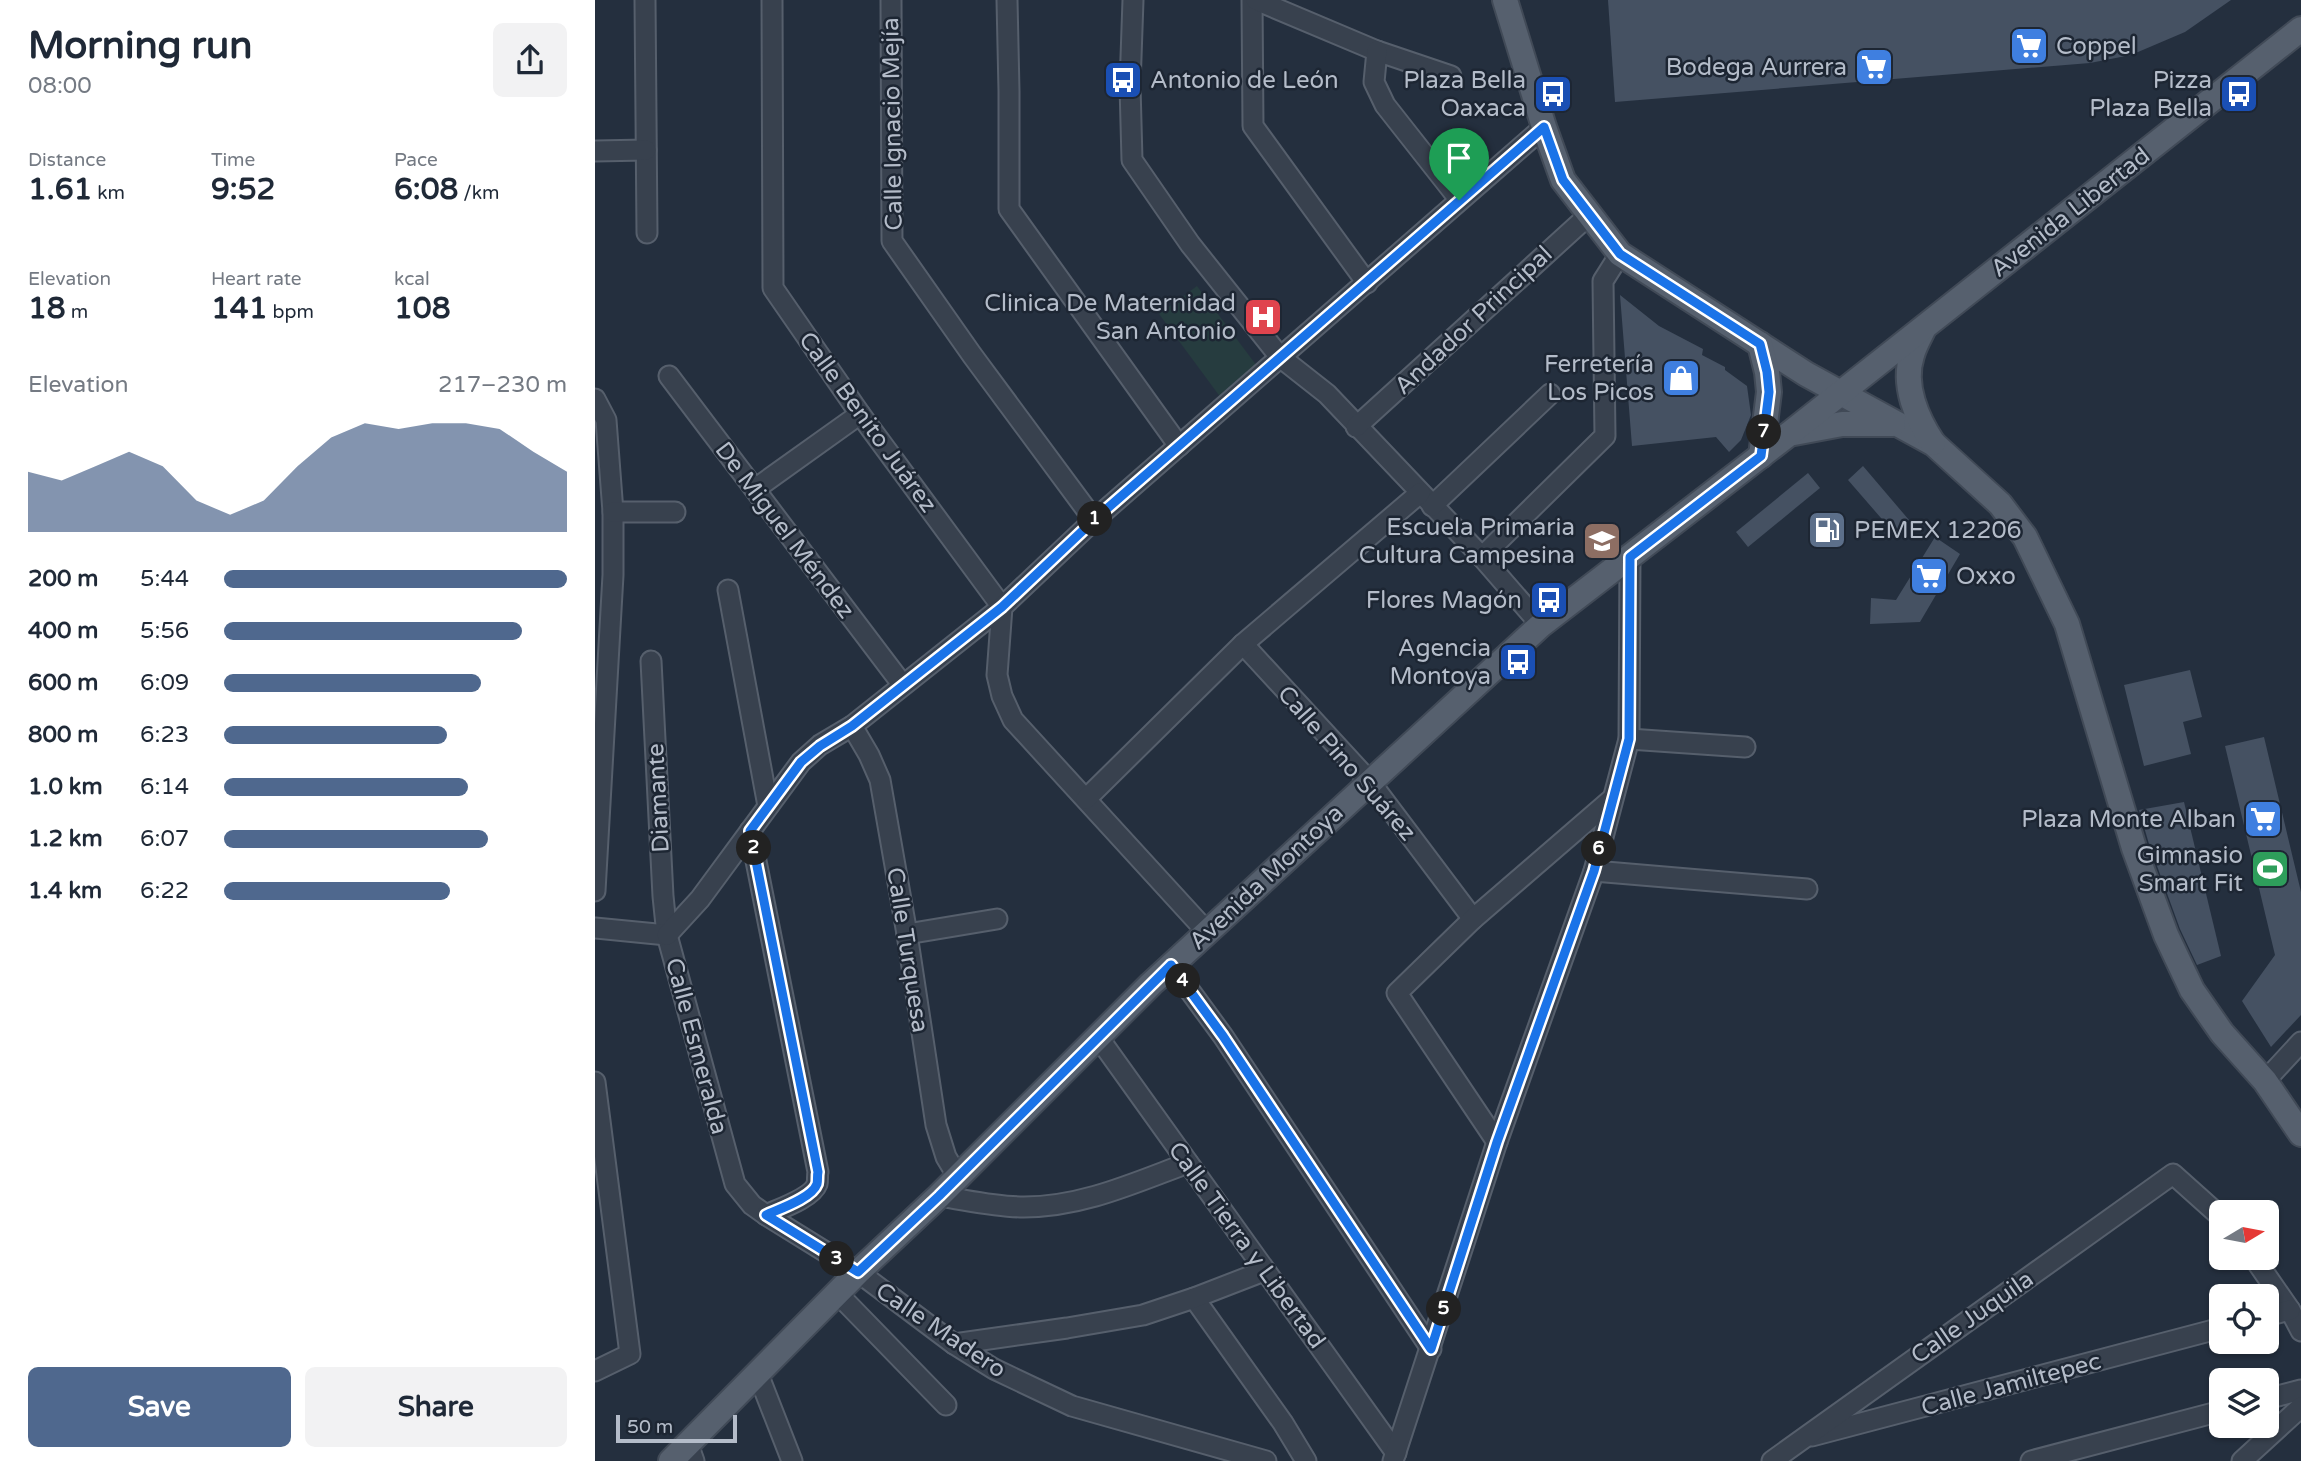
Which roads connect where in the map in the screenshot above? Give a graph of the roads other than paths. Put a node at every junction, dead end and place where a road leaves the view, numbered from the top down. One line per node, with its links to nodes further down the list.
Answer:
1 (645, 0): 12 (street)
2 (772, 0): 26 (street, Calle Benito Juárez)
3 (891, 0): 37 (street, Calle Ignacio Mejía)
4 (1007, 0): 31 (street)
5 (1133, 0): 21 (street)
6 (1254, 0): 9 (street); 18 (street)
7 (1505, 0): 11 (main road)
8 (2301, 29): 19 (main road, Avenida Libertad)
9 (1377, 51): 10 (street); 14 (street)
10 (1451, 76)
11 (1544, 127): 14 (street, Calle Esmeralda); 15 (main road)
12 (646, 150): 13 (street); 16 (street)
13 (595, 151)
14 (1459, 200): 18 (street, Calle Esmeralda)
15 (1590, 214): 17 (main road); 28 (street, Andador Principal)
16 (647, 233)
17 (1620, 254): 20 (main road); 39 (street)
18 (1367, 283): 21 (street, Calle Esmeralda)
19 (1923, 330): 24 (main road, Avenida Libertad); 30 (main road)
20 (1760, 344): 24 (main road); 32 (main road)
21 (1280, 357): 28 (street); 31 (street, Calle Esmeralda)
22 (669, 376): 33 (street, De Miguel Méndez)
23 (1550, 394): 34 (street)
24 (1839, 394): 27 (main road); 29 (main road, Avenida Montoya)
25 (595, 399): 35 (street)
26 (860, 414): 33 (street); 42 (street, Calle Benito Juárez)
27 (1895, 424): 29 (main road); 30 (main road)
28 (1356, 427): 34 (street)
29 (1789, 434): 32 (main road, Avenida Montoya)
30 (1934, 444): 67 (main road)
31 (1179, 446): 37 (street, Calle Esmeralda)
32 (1761, 456): 38 (main road, Avenida Montoya)
33 (755, 489): 46 (street, De Miguel Méndez)
34 (1426, 500): 39 (street); 44 (street)
35 (613, 512): 36 (street); 40 (street)
36 (674, 512)
37 (1094, 520): 42 (street, Calle Esmeralda)
38 (1630, 557): 43 (main road, Avenida Montoya); 48 (street)
39 (1482, 558): 43 (street)
40 (604, 576): 57 (street)
41 (728, 590): 53 (street)
42 (1002, 607): 46 (street, Calle Esmeralda); 51 (street)
43 (1541, 625): 50 (main road, Avenida Montoya)
44 (1243, 644): 50 (street, Calle Pino Suárez); 51 (street)
45 (651, 661): 63 (street, Diamante)
46 (902, 684): 47 (street, Calle Esmeralda)
47 (852, 726): 53 (street, Calle Esmeralda); 62 (street, Calle Turquesa)
48 (1629, 739): 49 (street); 52 (street)
49 (1745, 747)
50 (1370, 782): 59 (street, Calle Pino Suárez); 61 (main road, Avenida Montoya)
51 (1086, 799): 61 (street)
52 (1612, 799): 55 (street); 59 (street)
53 (768, 806): 54 (street, Calle Esmeralda)
54 (750, 831): 63 (street, Calle Esmeralda); 75 (street)
55 (1594, 871): 56 (street); 70 (street)
56 (1808, 889)
57 (595, 891)
58 (997, 919): 62 (street)
59 (1473, 919): 70 (street)
60 (595, 928): 63 (street)
61 (1206, 932): 64 (main road, Avenida Montoya)
62 (908, 934): 72 (street, Calle Turquesa)
63 (667, 935): 75 (street, Calle Esmeralda)
64 (1171, 965): 65 (main road, Avenida Montoya); 86 (street)
65 (1098, 1037): 71 (street, Calle Tierra y Libertad); 72 (main road, Avenida Montoya)
66 (2301, 1042): 67 (street)
67 (2265, 1081): 69 (main road)
68 (595, 1082): 87 (street)
69 (2301, 1134)
70 (1497, 1142): 86 (street)
71 (1188, 1163): 73 (street); 76 (street, Calle Tierra y Libertad)
72 (958, 1177): 73 (main road, Avenida Montoya)
73 (939, 1196): 78 (main road, Avenida Montoya)
74 (2209, 1206): 94 (street, Calle Juquila)
75 (766, 1215): 78 (street, Calle Esmeralda)
76 (1264, 1270): 80 (street); 96 (street, Calle Tierra y Libertad)
77 (2262, 1270): 81 (street)
78 (858, 1272): 79 (main road, Avenida Montoya); 85 (street, Calle Madero)
79 (837, 1293): 88 (main road, Avenida Montoya); 91 (street)
80 (1194, 1298): 85 (street); 100 (street)
81 (2290, 1310): 82 (street); 84 (street)
82 (2279, 1313)
83 (2209, 1331): 94 (street, Calle Jamiltepec)
84 (2301, 1331)
85 (954, 1344): 98 (street, Calle Madero)
86 (1431, 1349): 96 (street)
87 (595, 1371)
88 (758, 1374): 95 (main road, Avenida Montoya); 99 (street)
89 (2301, 1390): 90 (street)
90 (2279, 1396)
91 (946, 1405)
92 (2301, 1407): 97 (street)
93 (2209, 1414): 102 (street)
94 (1801, 1439): 101 (street, Calle Juquila)
95 (684, 1455)
96 (1395, 1457)
97 (2245, 1458): 103 (street)
98 (1255, 1460)
99 (792, 1461)
100 (1306, 1461)
101 (1772, 1461)
102 (2031, 1461)
103 (2222, 1461)

